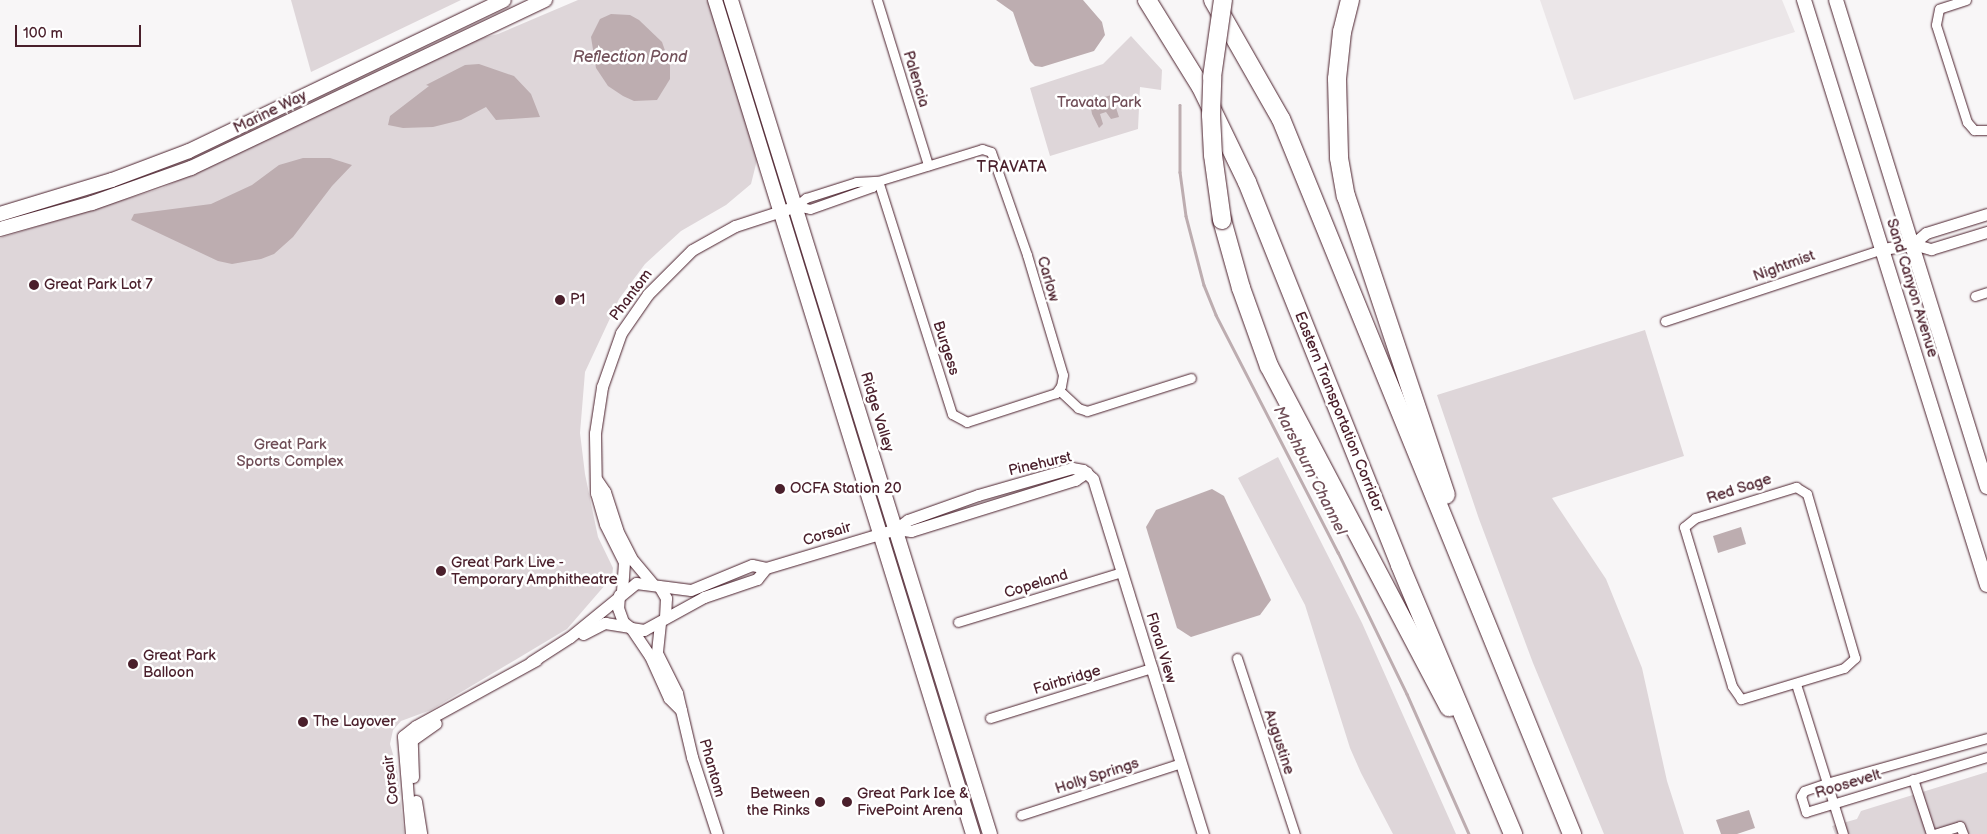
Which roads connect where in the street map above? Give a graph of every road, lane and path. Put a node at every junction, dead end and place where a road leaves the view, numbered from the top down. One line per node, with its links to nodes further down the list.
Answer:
1 (504, 0): 18 (main road, Marine Way)
2 (545, 0): 20 (main road, Marine Way)
3 (715, 0): 17 (main road)
4 (731, 0): 16 (main road, Ridge Valley)
5 (877, 0): 14 (street, Palencia)
6 (1147, 0): 57 (highway, Eastern Transportation Corridor)
7 (1213, 0): 34 (highway)
8 (1223, 0): 57 (highway, bridge)
9 (1350, 0): 34 (highway)
10 (1804, 0): 23 (main road, Sand Canyon Avenue)
11 (1836, 0): 22 (main road, Sand Canyon Avenue)
12 (1966, 0): 13 (street)
13 (1987, 130)
14 (928, 165): 15 (street, Carlow); 28 (street, Carlow)
15 (878, 181): 16 (street, Carlow); 28 (street, Burgess)
16 (796, 206): 17 (street, Phantom); 32 (main road, Ridge Valley)
17 (781, 211): 30 (street, Phantom); 33 (main road)
18 (0, 214)
19 (1987, 214): 22 (street, Nightmist)
20 (0, 229)
21 (1987, 232): 22 (street, Nightmist)
22 (1913, 244): 23 (street, Nightmist); 31 (main road, Sand Canyon Avenue)
23 (1882, 249): 26 (street, Nightmist); 38 (main road, Sand Canyon Avenue)
24 (1987, 292): 25 (street)
25 (1975, 296)
26 (1665, 322)
27 (1191, 378): 28 (street)
28 (1059, 390)
29 (1087, 472): 32 (street, Pinehurst); 36 (street, Floral View)
30 (596, 479): 37 (street, Phantom); 39 (street, Phantom)
31 (1987, 486)
32 (896, 529): 33 (street, Corsair); 62 (main road, Ridge Valley)
33 (881, 534): 35 (street, Corsair); 61 (main road)
34 (1457, 550): 66 (highway)
35 (766, 568): 37 (street, Corsair); 40 (street, Corsair)
36 (1122, 572): 41 (street, Copeland); 45 (street, Floral View)
37 (656, 584): 39 (street); 40 (street)
38 (1987, 585)
39 (621, 593): 42 (street); 44 (street, Corsair)
40 (662, 621): 42 (street); 48 (street, Phantom)
41 (958, 622)
42 (630, 627): 44 (street, Corsair); 48 (street, Phantom)
43 (1237, 658): 64 (street, Augustine)
44 (531, 662): 47 (street, Corsair)
45 (1152, 668): 49 (street, Fairbridge); 52 (street, Floral View)
46 (1796, 684): 46 (street, Red Sage); 54 (street)
47 (466, 700): 58 (street, Corsair); 59 (street, Corsair)
48 (681, 710): 60 (street, Phantom)
49 (990, 718)
50 (1987, 738): 54 (street, Roosevelt)
51 (1987, 757): 53 (street, Roosevelt)
52 (1181, 764): 56 (street, Holly Springs); 63 (street, Floral View)
53 (1913, 779): 55 (street, Roosevelt); 68 (street)
54 (1827, 783): 55 (street); 55 (street, Roosevelt)
55 (1834, 803): 67 (street)
56 (1021, 815)
57 (1506, 817): 65 (highway, Eastern Transportation Corridor)
58 (412, 834)
59 (421, 834)
60 (716, 834)
61 (973, 834)
62 (990, 834)
63 (1203, 834)
64 (1295, 834)
65 (1513, 834)
66 (1572, 834)
67 (1843, 834)
68 (1932, 834): 69 (street)
69 (1963, 834)

